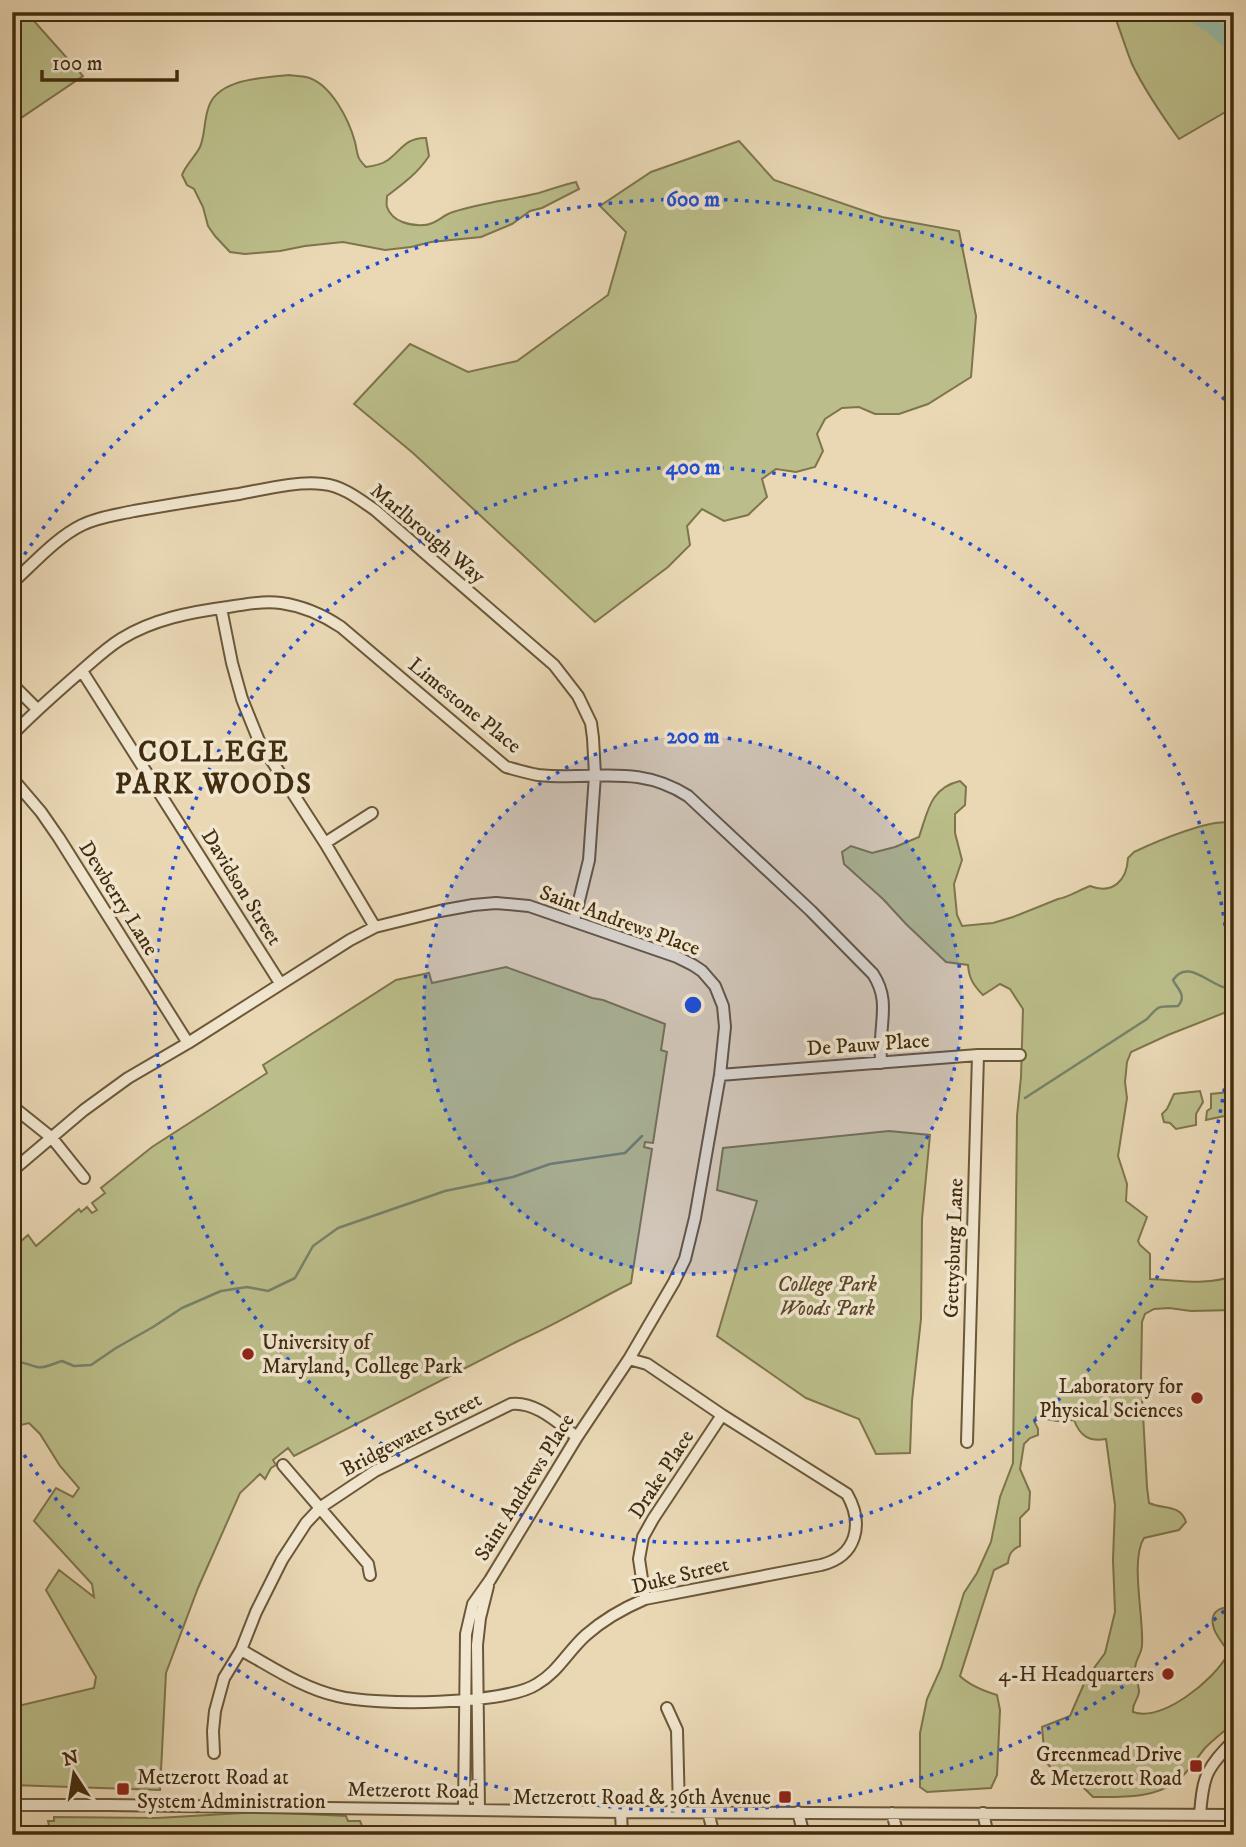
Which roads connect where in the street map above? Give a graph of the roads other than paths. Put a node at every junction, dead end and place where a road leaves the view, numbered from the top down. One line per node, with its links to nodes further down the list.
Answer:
1 (12, 583): 7 (street, Marlbrough Way)
2 (221, 608): 3 (street, Limestone Place); 7 (street, Limestone Place); 10 (street)
3 (82, 671): 5 (street, Limestone Place); 13 (street, Davidson Street)
4 (12, 684): 5 (street)
5 (37, 709): 6 (street, Limestone Place)
6 (12, 735)
7 (595, 775): 11 (street, Marlbrough Way); 17 (street, Limestone Place)
8 (12, 778): 14 (street, Dewberry Lane)
9 (372, 813): 10 (street)
10 (325, 843): 12 (street)
11 (574, 921): 12 (street, Saint Andrews Place); 18 (street, Saint Andrews Place)
12 (375, 927): 13 (street, Saint Andrews Place)
13 (280, 983): 14 (street, Saint Andrews Place)
14 (188, 1043): 20 (street, Saint Andrews Place)
15 (978, 1055): 16 (street, De Pauw Place); 17 (street, De Pauw Place); 26 (street, Gettysburg Lane)
16 (1020, 1055)
17 (881, 1063): 18 (street, De Pauw Place)
18 (720, 1075): 23 (street, Saint Andrews Place)
19 (12, 1106): 20 (street)
20 (52, 1138): 21 (street, Saint Andrews Place); 22 (street)
21 (12, 1171)
22 (84, 1178)
23 (629, 1359): 24 (street, Duke Street); 25 (street, Saint Andrews Place)
24 (722, 1415): 31 (street, Drake Place); 31 (street, Duke Street)
25 (577, 1437): 28 (street, Bridgewater Street); 30 (street, Saint Andrews Place)
26 (967, 1442)
27 (283, 1465): 28 (street)
28 (321, 1507): 29 (street); 32 (street, Bridgewater Street)
29 (370, 1575)
30 (489, 1580): 33 (street, Saint Andrews Place); 34 (street, Saint Andrews Place)
31 (645, 1599): 33 (street, Duke Street)
32 (241, 1650): 34 (street, Duke Street); 37 (street, Bridgewater Street)
33 (477, 1699): 34 (street, Duke Street); 40 (street, Saint Andrews Place)
34 (465, 1700): 39 (street, Saint Andrews Place)
35 (667, 1708): 41 (street)
36 (1234, 1740): 47 (street)
37 (214, 1753)
38 (12, 1805): 39 (street, Metzerott Road)
39 (464, 1810): 40 (street, Metzerott Road)
40 (479, 1810): 42 (street, Metzerott Road)
41 (679, 1811): 42 (street, Metzerott Road); 43 (street, Metzerott Road)
42 (621, 1812): 49 (street)
43 (708, 1812): 44 (street, Metzerott Road); 50 (street)
44 (799, 1812): 45 (street, Metzerott Road); 51 (street)
45 (892, 1813): 46 (street, Metzerott Road); 52 (street)
46 (983, 1813): 47 (street, Metzerott Road); 53 (street)
47 (1200, 1815): 48 (street, Metzerott Road)
48 (1234, 1815)
49 (622, 1835)
50 (714, 1835)
51 (804, 1835)
52 (898, 1835)
53 (988, 1835)

